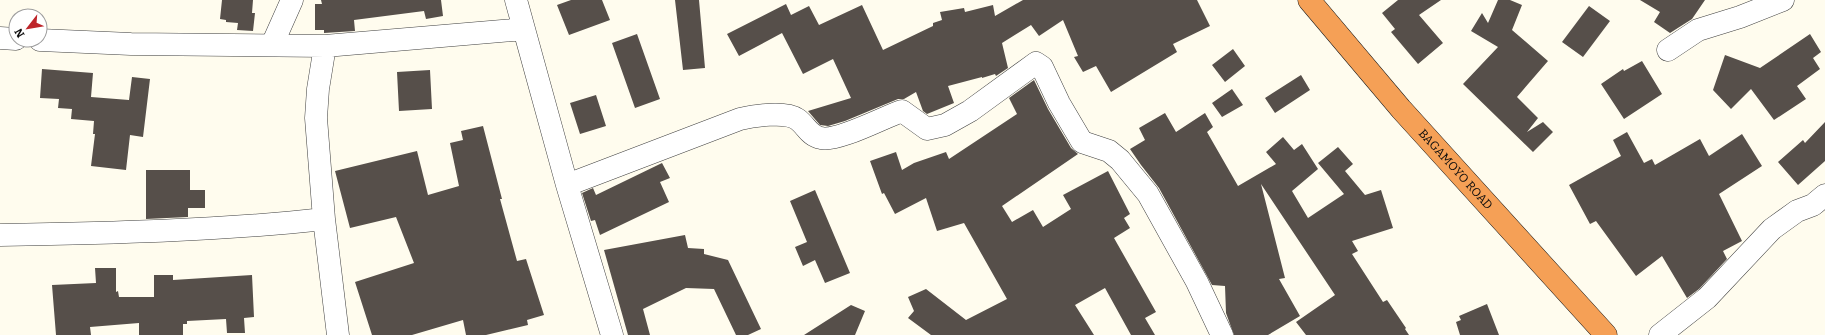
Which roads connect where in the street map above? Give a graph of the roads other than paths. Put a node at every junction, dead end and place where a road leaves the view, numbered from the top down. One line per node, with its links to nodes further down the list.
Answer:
1 (292, 0): 7 (street)
2 (516, 0): 5 (street)
3 (1309, 0): 17 (highway, BAGAMOYO ROAD)
4 (1783, 0): 9 (street)
5 (524, 29): 8 (street); 10 (street)
6 (48, 40): 7 (street)
7 (272, 45): 8 (street)
8 (325, 46): 12 (street)
9 (1668, 50)
10 (567, 185): 15 (street); 16 (street)
11 (1825, 195): 18 (street)
12 (324, 219): 13 (street); 14 (street)
13 (0, 235)
14 (338, 335)
15 (612, 335)
16 (1222, 335)
17 (1606, 335)
18 (1660, 335)

